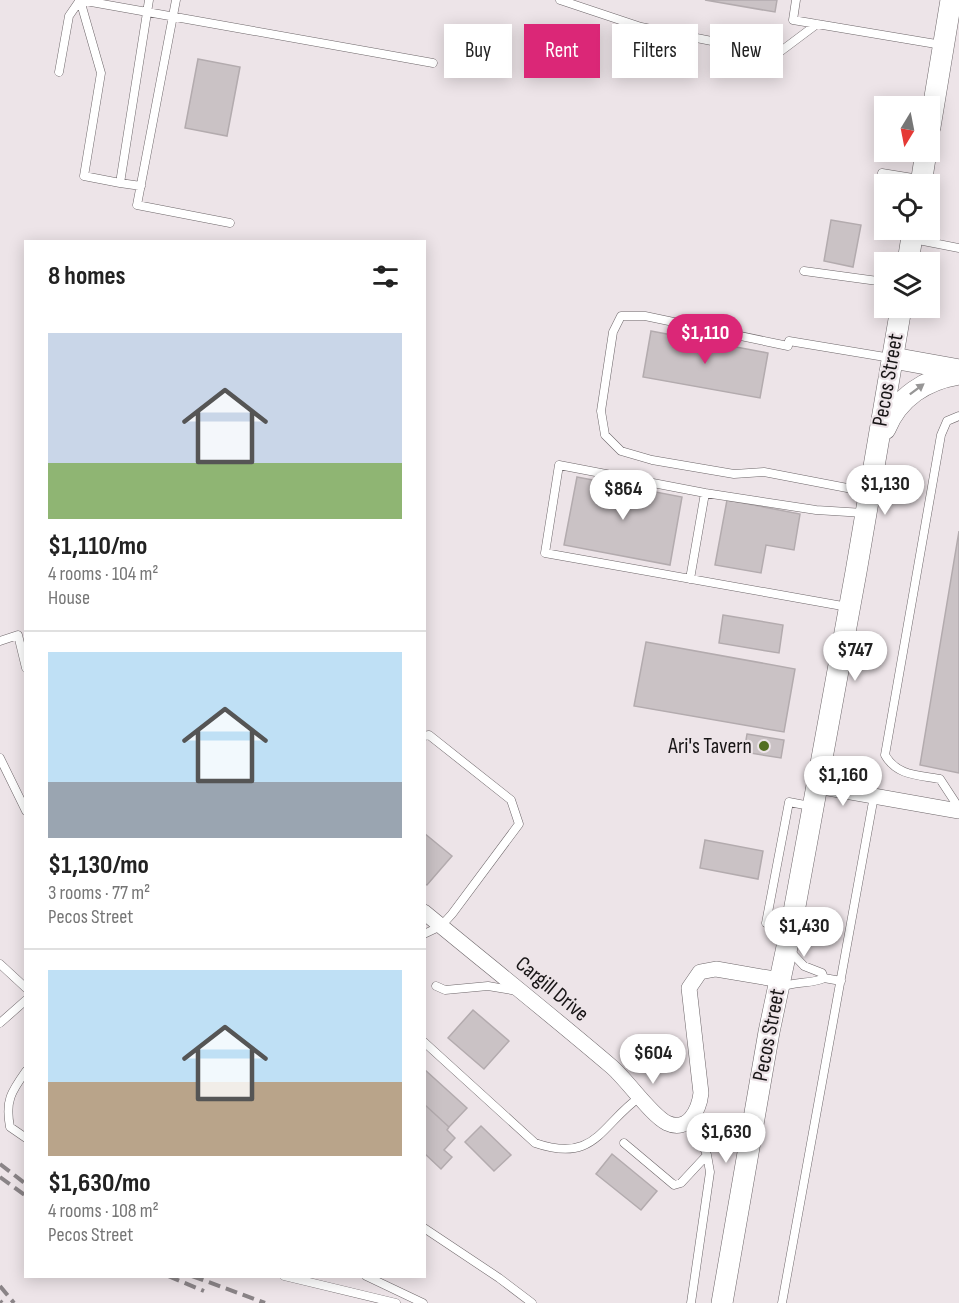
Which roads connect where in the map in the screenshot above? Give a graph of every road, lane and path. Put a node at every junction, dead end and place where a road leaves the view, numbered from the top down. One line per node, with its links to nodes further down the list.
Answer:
1 (80, 0): 7 (lane); 12 (lane); 16 (lane)
2 (149, 0): 7 (lane)
3 (176, 0): 8 (lane)
4 (560, 0): 9 (lane)
5 (796, 0): 9 (lane)
6 (951, 0): 10 (main road)
7 (147, 12): 8 (lane); 16 (lane)
8 (173, 17): 11 (lane); 17 (lane)
9 (817, 24): 10 (lane)
10 (943, 46): 13 (main road)
11 (433, 63)
12 (59, 72)
13 (935, 96)
14 (882, 173): 15 (lane)
15 (886, 174)
16 (120, 183): 17 (lane)
17 (141, 186): 18 (lane)
18 (230, 223)
19 (933, 240): 20 (lane)
20 (959, 248)
21 (804, 271): 22 (lane)
22 (874, 281)
23 (899, 318): 24 (main road, Pecos Street)
24 (893, 358): 25 (main road); 27 (main road, Pecos Street); 28 (lane)
25 (959, 372): 27 (main road, one-way to 25)
26 (959, 416): 41 (lane)
27 (875, 455): 28 (main road, Pecos Street)
28 (869, 492): 30 (main road, Pecos Street)
29 (705, 494): 30 (lane); 31 (lane); 31 (lane)
30 (865, 513): 32 (main road, Pecos Street)
31 (690, 579): 32 (lane)
32 (849, 607): 38 (main road, Pecos Street)
33 (22, 636): 34 (lane); 35 (lane)
34 (0, 641)
35 (24, 652)
36 (426, 736): 43 (lane)
37 (0, 758): 40 (lane)
38 (815, 796): 39 (street); 45 (main road, Pecos Street)
39 (874, 796): 41 (street); 48 (lane)
40 (24, 807)
41 (959, 809)
42 (426, 914): 43 (street, Cargill Drive)
43 (441, 926): 44 (lane); 52 (street, Cargill Drive)
44 (426, 933)
45 (789, 937): 47 (lane); 49 (main road, Pecos Street)
46 (0, 964): 50 (lane)
47 (824, 978): 48 (lane); 49 (lane)
48 (841, 981): 72 (lane)
49 (778, 985): 59 (street); 71 (main road, Pecos Street)
50 (24, 986)
51 (436, 987): 52 (lane)
52 (521, 992): 57 (street, Cargill Drive)
53 (24, 1002): 54 (lane)
54 (0, 1023)
55 (426, 1044): 57 (lane)
56 (24, 1074): 60 (lane)
57 (641, 1096): 59 (street, Cargill Drive)
58 (0, 1117): 60 (lane)
59 (692, 1119): 63 (lane)
60 (10, 1127): 61 (lane)
61 (24, 1137)
62 (624, 1143): 63 (lane)
63 (707, 1155): 70 (lane)
64 (426, 1229): 69 (lane)
65 (292, 1278): 67 (lane)
66 (370, 1278): 68 (lane)
67 (396, 1303)
68 (423, 1303)
69 (532, 1303)
70 (691, 1303)
71 (722, 1303)
72 (782, 1303)

